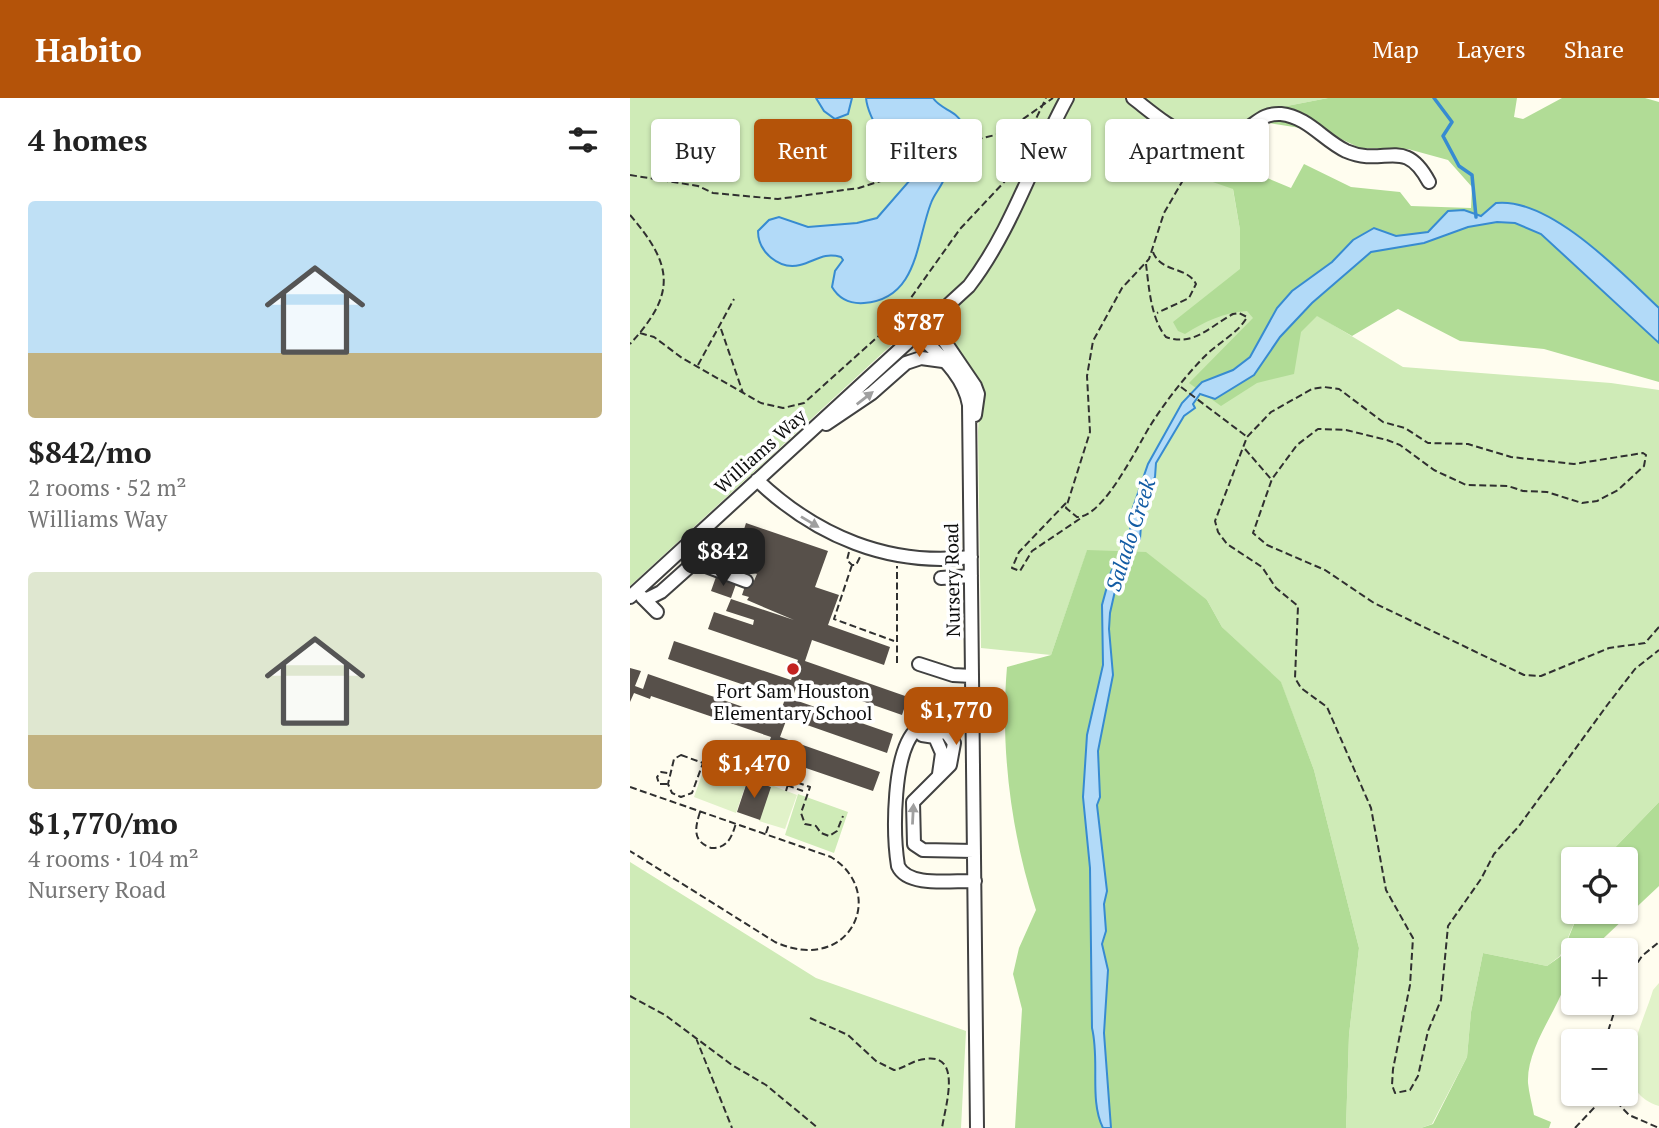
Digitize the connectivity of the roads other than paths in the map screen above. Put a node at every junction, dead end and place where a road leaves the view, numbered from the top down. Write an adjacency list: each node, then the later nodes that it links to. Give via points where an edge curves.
1 (1067, 98): 4 (street, via 993,251)
2 (1133, 98): 3 (street, via 1190,138 1219,139 1246,130 1266,115 1284,114 1347,151 1414,159)
3 (1429, 182)
4 (947, 308): 5 (street); 7 (street, via 944,344 978,394)
5 (918, 334): 6 (street, Nursery Road); 8 (street, Williams Way)
6 (944, 361): 7 (street, Nursery Road, via 964,386); 8 (street, one-way to 6, via 855,407 906,363 920,358)
7 (971, 428): 11 (street, Nursery Road)
8 (807, 434): 9 (street, Williams Way)
9 (757, 480): 10 (street, Williams Way); 11 (street, one-way to 11, via 805,520 845,541 901,556)
10 (689, 542): 12 (street); 16 (street, Williams Way)
11 (971, 557): 13 (street, Nursery Road)
12 (698, 559): 15 (street, via 713,570); 16 (street, via 661,592)
13 (971, 576): 14 (street); 19 (street, Nursery Road)
14 (941, 579)
15 (746, 581)
16 (637, 596): 17 (street)
17 (657, 612)
18 (919, 664): 19 (street)
19 (972, 676): 20 (street, Nursery Road)
20 (974, 851): 21 (street, Nursery Road); 21 (street, one-way to 21, via 923,850 914,844 911,807 939,774 942,753 934,737 924,734 909,761 897,817 897,860 903,874 913,879)
21 (975, 881): 22 (street, Nursery Road)
22 (977, 1128)

